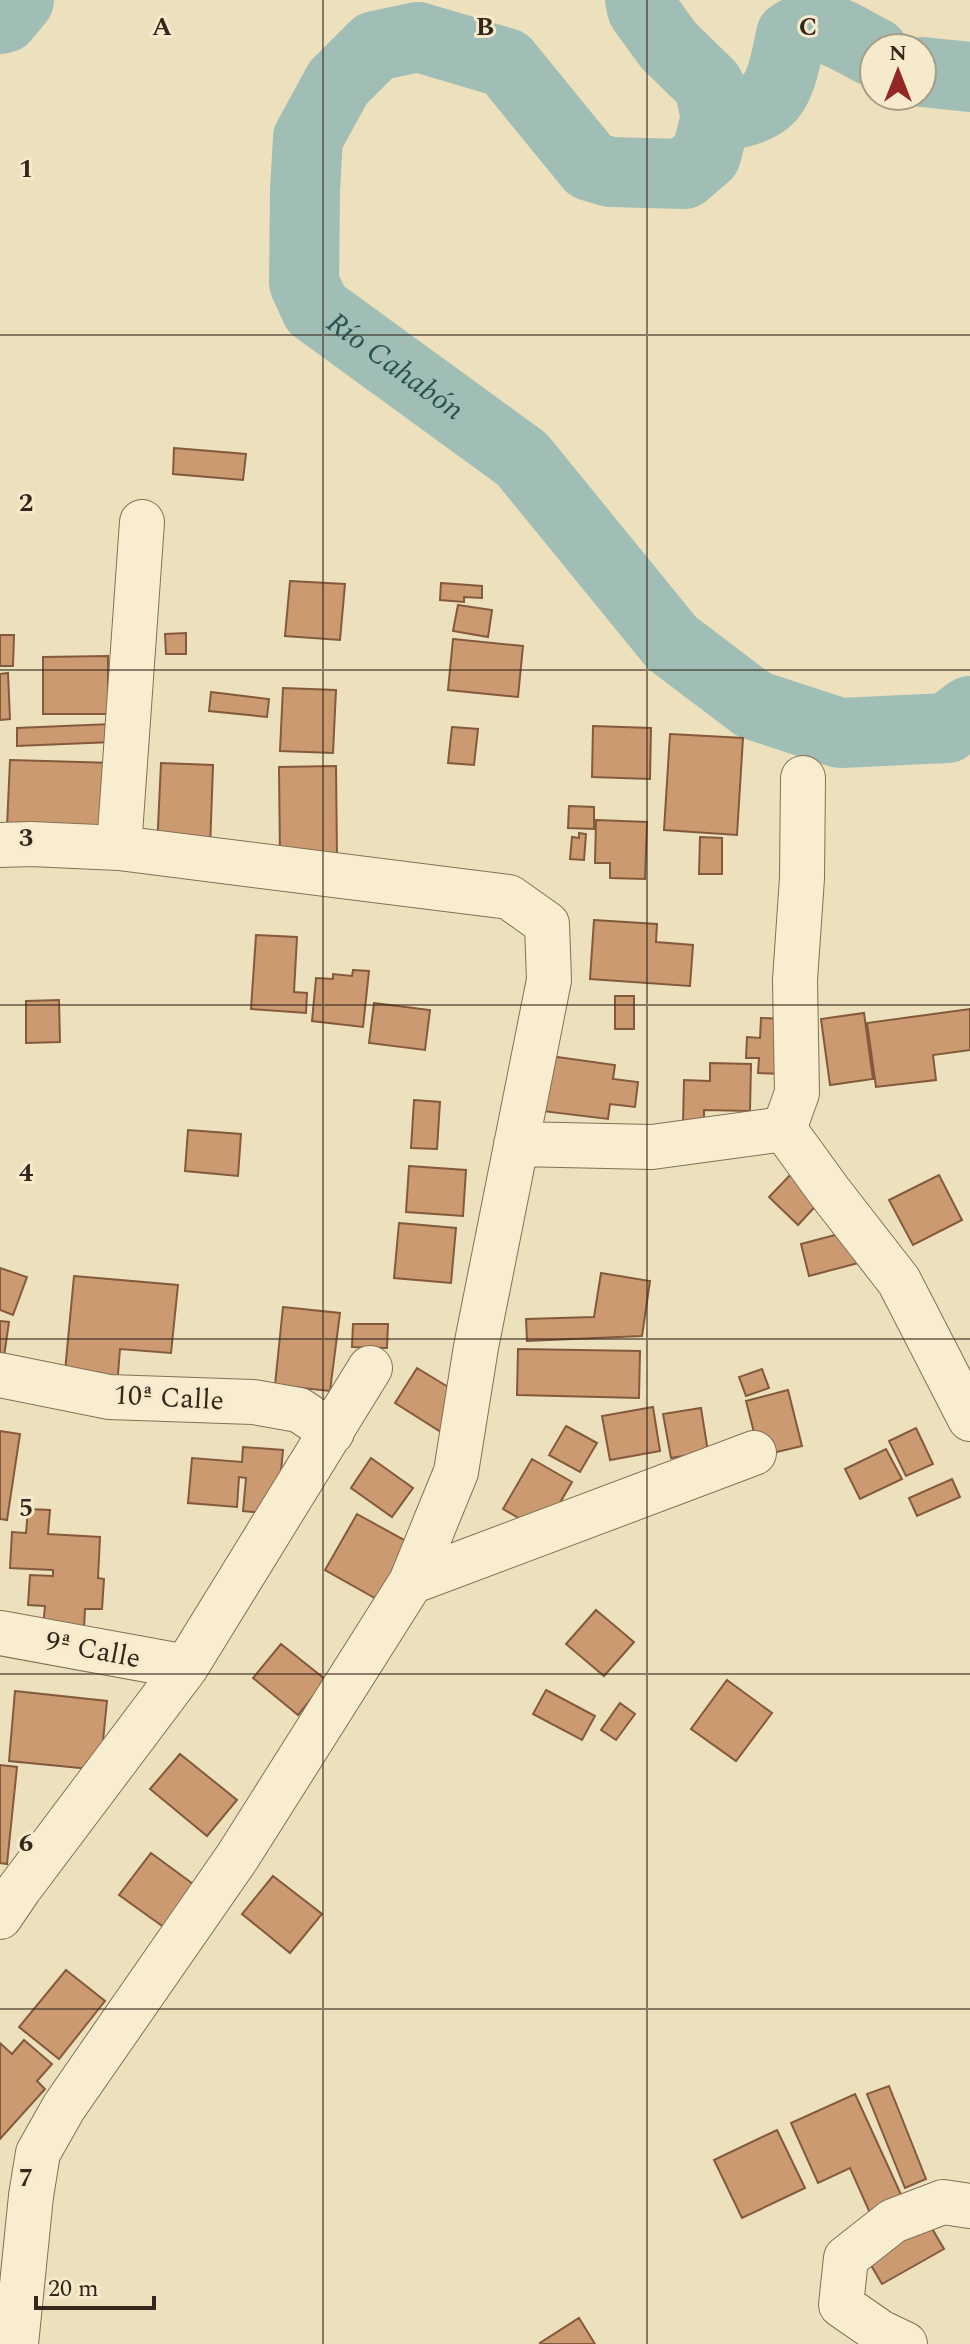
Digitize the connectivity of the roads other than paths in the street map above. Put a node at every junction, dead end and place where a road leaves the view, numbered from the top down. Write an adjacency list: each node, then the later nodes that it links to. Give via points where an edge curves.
1 (142, 522): 4 (street)
2 (803, 778): 5 (street, via 795,980 797,1093)
3 (0, 845): 4 (street)
4 (119, 848): 6 (street, via 509,897 547,924 549,980)
5 (784, 1129): 6 (street, via 652,1147); 9 (street, via 899,1281)
6 (516, 1144): 12 (street, via 456,1472)
7 (370, 1368): 10 (street)
8 (0, 1375): 10 (street, 10ª Calle, via 109,1397 253,1402 299,1410)
9 (970, 1419)
10 (332, 1432): 14 (street)
11 (754, 1453): 12 (street)
12 (411, 1582): 17 (street, via 238,1856 64,2107 38,2153)
13 (0, 1633): 14 (street, 9ª Calle)
14 (186, 1667): 15 (street)
15 (6, 1898)
16 (970, 2206): 18 (street, via 943,2202 893,2221 846,2258 841,2305)
17 (16, 2344)
18 (905, 2344)

